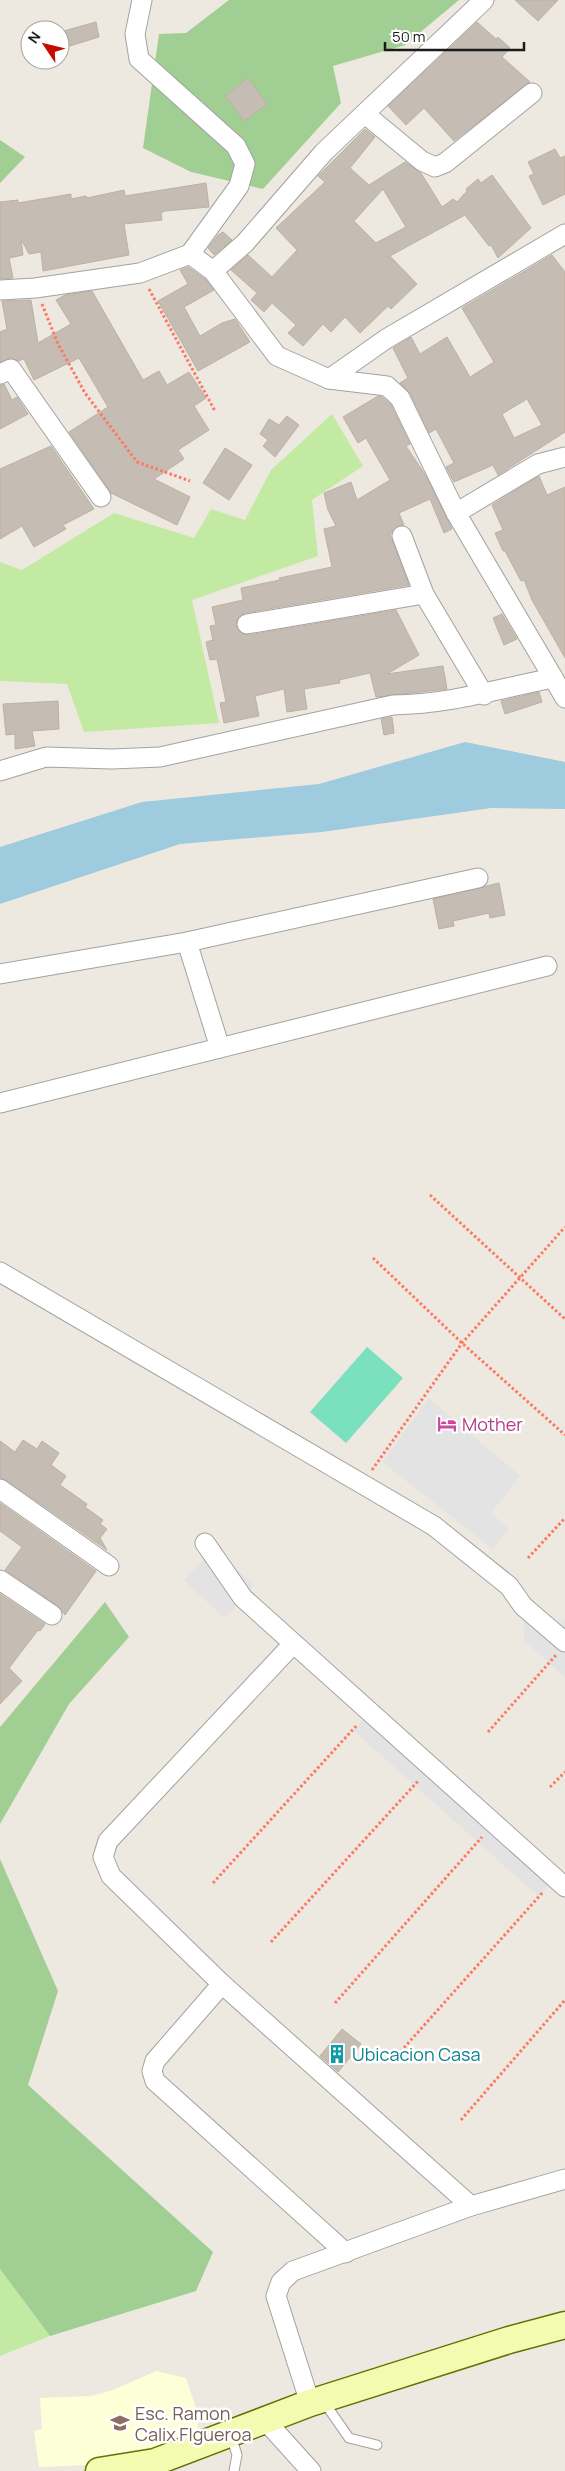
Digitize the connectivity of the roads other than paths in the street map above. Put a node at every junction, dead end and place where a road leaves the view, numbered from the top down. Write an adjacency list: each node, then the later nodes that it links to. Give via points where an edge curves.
1 (142, 0): 6 (street, via 135,34 139,59 236,146 245,164 239,186)
2 (484, 0): 4 (street)
3 (532, 93): 4 (street, via 445,164 435,167 422,161)
4 (365, 114): 7 (street, via 324,152 245,243)
5 (565, 234): 10 (street, via 386,339)
6 (190, 254): 7 (street); 8 (street, via 140,273)
7 (213, 271): 10 (street, via 277,356)
8 (0, 290)
9 (0, 374): 12 (street, via 11,369)
10 (329, 379): 13 (street, via 387,386 400,398)
11 (565, 457): 13 (street, via 538,464)
12 (101, 497)
13 (456, 513): 17 (street)
14 (402, 536): 15 (street)
15 (424, 594): 16 (street); 18 (street)
16 (247, 624)
17 (553, 678): 18 (street, via 509,686); 19 (street)
18 (484, 695): 20 (street, via 429,704 393,705 160,757 46,757)
19 (565, 698)
20 (0, 771)
21 (478, 878): 22 (street)
22 (187, 942): 24 (street); 25 (street)
23 (547, 966): 25 (street)
24 (0, 974)
25 (220, 1048): 26 (street)
26 (0, 1103)
27 (0, 1272): 34 (street, via 434,1526 509,1586 523,1606)
28 (0, 1489): 30 (street)
29 (205, 1542): 33 (street, via 243,1598)
30 (109, 1566)
31 (0, 1580): 32 (street)
32 (52, 1616)
33 (293, 1644): 35 (street); 36 (street, via 108,1841 103,1857 111,1876)
34 (562, 1646)
35 (560, 1883)
36 (222, 1984): 38 (street); 39 (street, via 155,2061 152,2071 155,2081)
37 (565, 2179): 38 (street)
38 (471, 2206): 39 (street)
39 (346, 2253): 41 (street, via 293,2271 281,2282 276,2296)
40 (565, 2325): 41 (main road)
41 (316, 2401): 42 (main road); 44 (lane, via 349,2438)
42 (264, 2419): 43 (main road); 47 (street)
43 (230, 2434): 45 (main road, via 156,2462); 46 (lane, via 237,2455)
44 (377, 2445)
45 (99, 2471)
46 (234, 2471)
47 (311, 2471)

